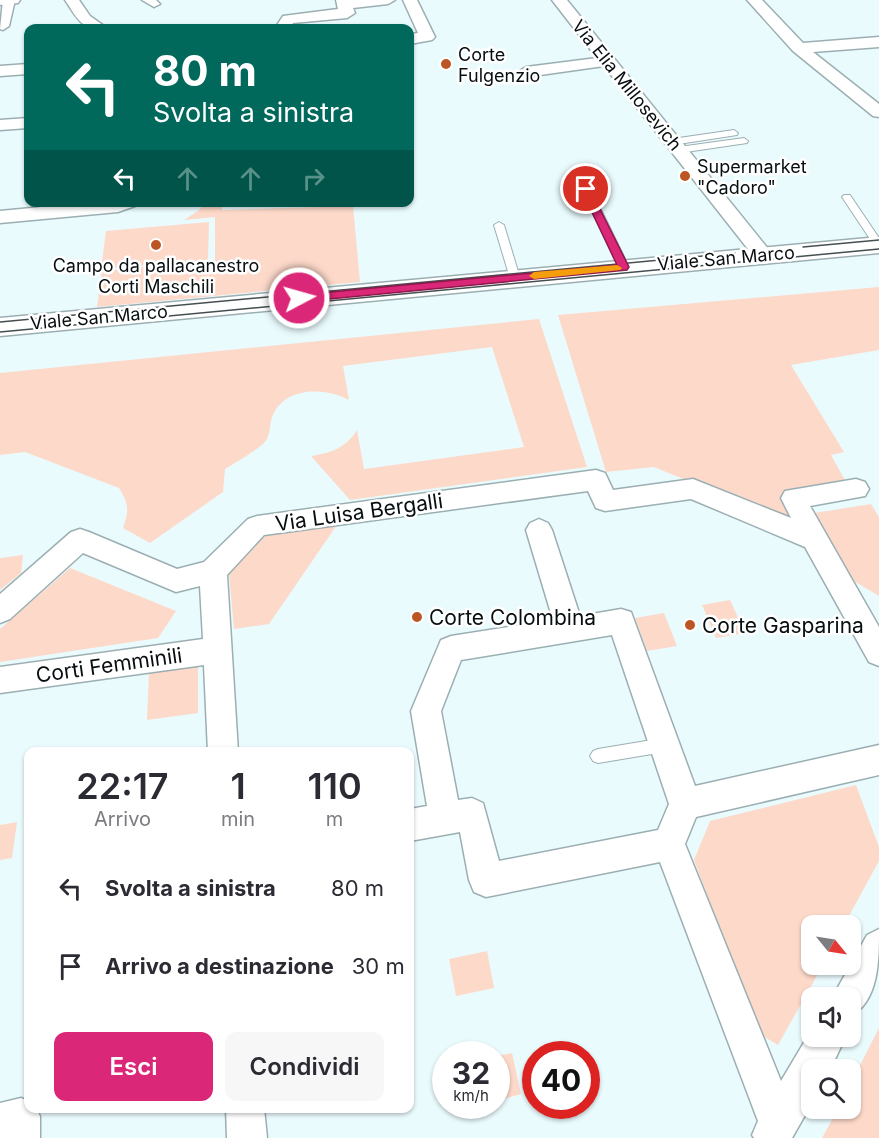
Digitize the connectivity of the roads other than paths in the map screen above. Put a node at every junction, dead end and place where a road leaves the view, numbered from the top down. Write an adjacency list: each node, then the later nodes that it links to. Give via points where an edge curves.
1 (11, 0): 6 (street); 11 (street)
2 (72, 0): 9 (street)
3 (388, 0): 8 (street)
4 (560, 0): 15 (street, Via Elia Millosevich)
5 (754, 0): 14 (street)
6 (0, 1)
7 (411, 2): 12 (street, via 427,37)
8 (345, 6): 10 (street, via 288,19)
9 (84, 24)
10 (285, 24)
11 (3, 26)
12 (414, 39)
13 (879, 42): 14 (street)
14 (799, 48): 19 (street)
15 (608, 62): 18 (street); 24 (street, Via Elia Millosevich)
16 (24, 69): 17 (street)
17 (0, 71)
18 (526, 72)
19 (879, 112)
20 (24, 124): 21 (street)
21 (0, 125)
22 (734, 132): 24 (lane)
23 (744, 141): 24 (lane)
24 (676, 146): 32 (street, Via Elia Millosevich)
25 (586, 189): 33 (lane)
26 (847, 197): 31 (lane)
27 (74, 207): 28 (street)
28 (30, 208): 29 (street)
29 (0, 217)
30 (499, 225): 34 (lane)
31 (879, 245): 32 (street, Viale San Marco)
32 (762, 254): 33 (street, Viale San Marco)
33 (624, 267): 34 (street, Viale San Marco)
34 (515, 278): 35 (street, Viale San Marco)
35 (0, 327)
36 (856, 489): 38 (street, via 794,498)
37 (539, 530): 41 (street)
38 (814, 539): 39 (street, Via Luisa Bergalli, via 693,489 605,501 596,480 257,526); 42 (street)
39 (213, 571): 40 (street, via 176,581 80,540); 43 (street)
40 (0, 611)
41 (570, 630): 45 (street, via 621,621); 50 (street, via 451,650 426,711)
42 (876, 642)
43 (217, 650): 44 (street, Corti Femminili); 46 (street)
44 (0, 680)
45 (664, 746): 47 (lane); 49 (street)
46 (223, 747)
47 (598, 756)
48 (879, 760): 49 (street)
49 (685, 804): 52 (street)
50 (458, 817): 51 (street); 52 (street, via 486,880)
51 (414, 824)
52 (669, 844): 58 (street)
53 (879, 946): 54 (street)
54 (856, 987)
55 (822, 1047): 58 (street)
56 (245, 1113): 60 (street)
57 (0, 1122): 59 (street, via 21,1117)
58 (774, 1131)
59 (20, 1138)
60 (247, 1138)

